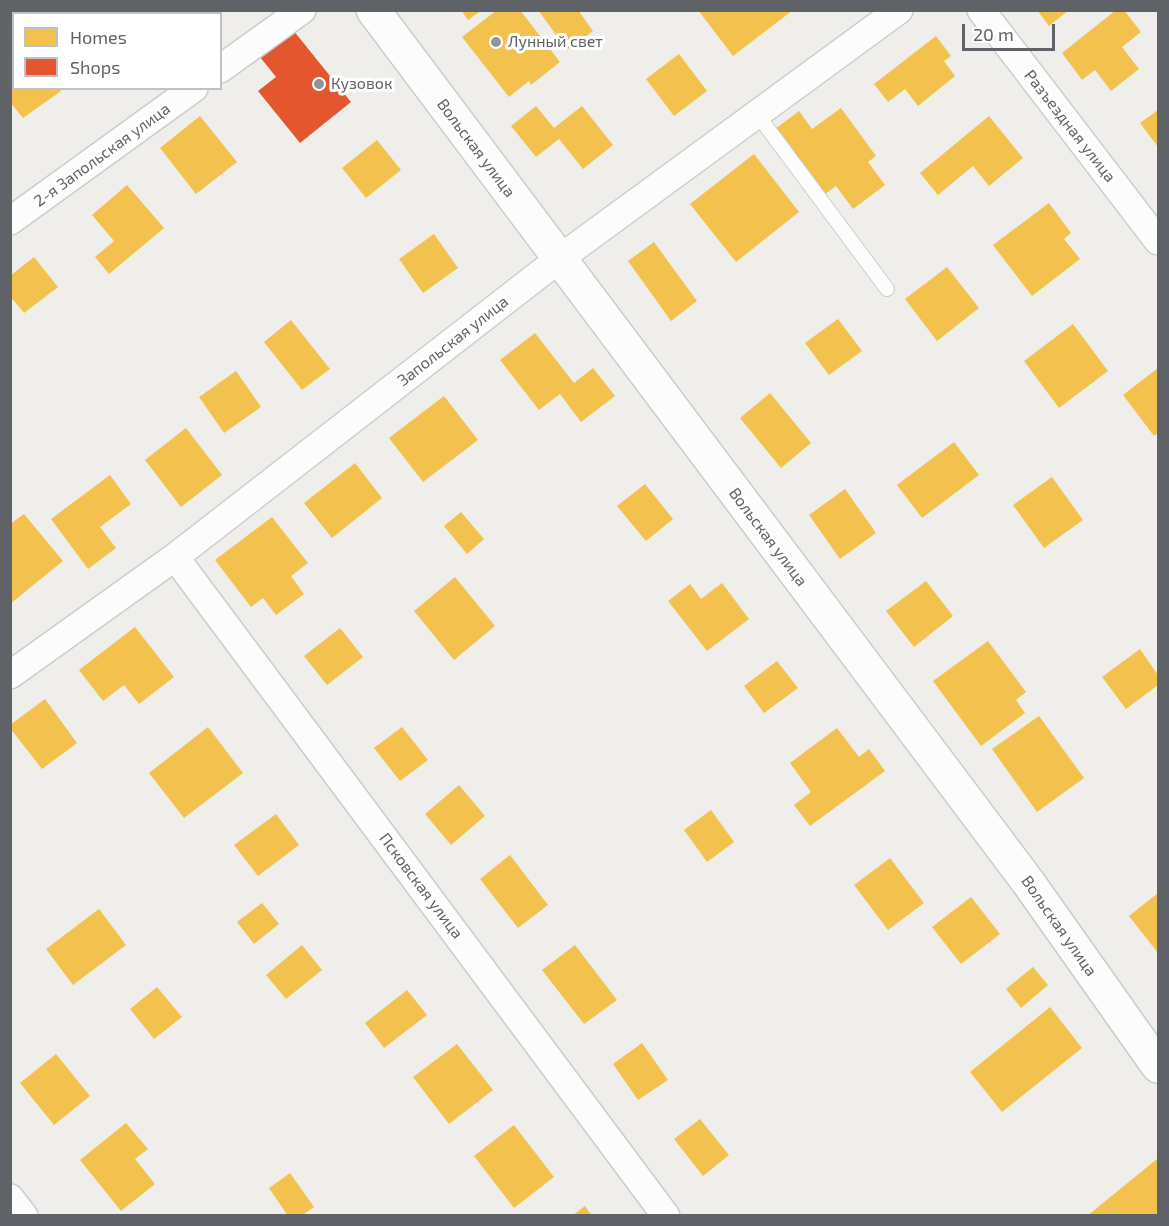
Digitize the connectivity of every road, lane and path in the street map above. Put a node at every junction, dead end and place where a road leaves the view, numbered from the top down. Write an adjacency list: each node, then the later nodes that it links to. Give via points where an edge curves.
1 (302, 10): 5 (street)
2 (373, 10): 10 (street, Вольская улица)
3 (899, 10): 7 (street, Запольская улица)
4 (981, 10): 9 (street, Разъездная улица)
5 (222, 68)
6 (191, 90): 8 (street, 2-я Запольская улица)
7 (757, 114): 10 (street, Запольская улица); 11 (lane)
8 (10, 220)
9 (1158, 241)
10 (559, 259): 12 (street, Запольская улица); 14 (street, Вольская улица, via 1028,882)
11 (887, 289)
12 (175, 557): 13 (street, Запольская улица); 17 (street, Псковская улица)
13 (10, 675)
14 (1158, 1066)
15 (10, 1198): 16 (street)
16 (24, 1215)
17 (666, 1215)

